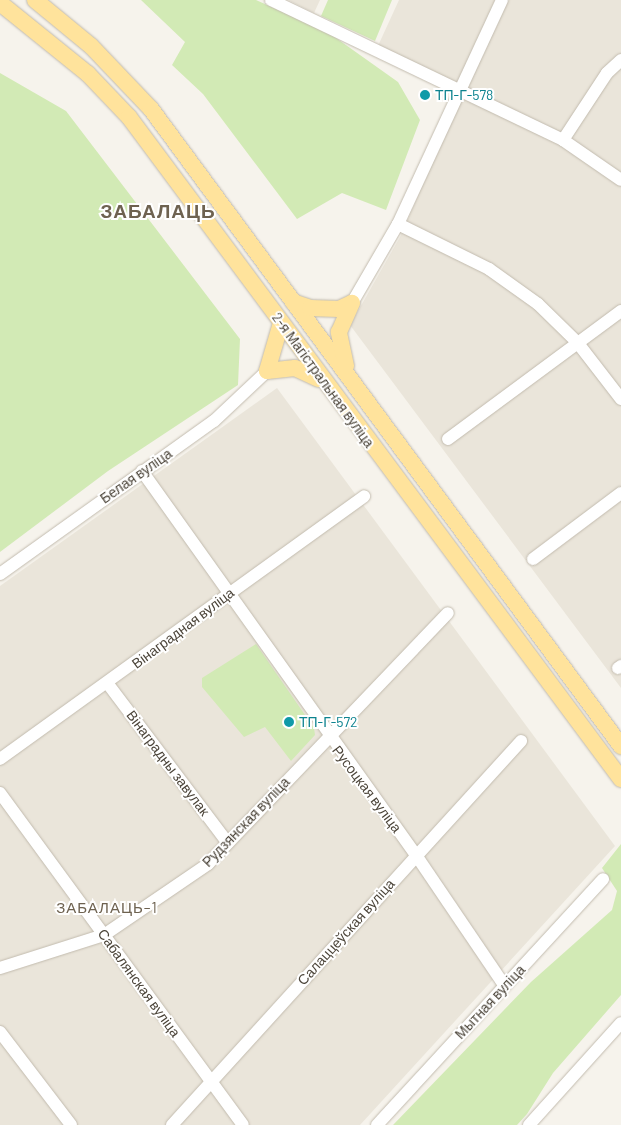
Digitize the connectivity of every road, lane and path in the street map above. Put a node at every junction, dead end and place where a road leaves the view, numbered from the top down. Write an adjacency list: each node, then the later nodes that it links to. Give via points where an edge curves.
1 (35, 0): 10 (main road, 2-я Магістральная вуліца, via 91,46 151,109)
2 (271, 0): 6 (street)
3 (502, 0): 6 (street)
4 (0, 3): 13 (main road, 2-я Магістральная вуліца, via 88,74 128,117)
5 (621, 60): 7 (street, via 607,73)
6 (458, 90): 7 (street); 9 (street)
7 (563, 140): 8 (street)
8 (621, 180)
9 (398, 224): 11 (street); 14 (street, via 489,270 538,304)
10 (293, 302): 11 (main road, via 310,308 339,309); 16 (main road, 2-я Магістральная вуліца)
11 (352, 303): 16 (main road, via 339,332)
12 (621, 311): 14 (street)
13 (281, 324): 15 (main road); 17 (main road, 2-я Магістральная вуліца)
14 (577, 342): 18 (street); 19 (street)
15 (267, 371): 17 (main road, via 295,368); 20 (street, Белая вуліца, via 214,421)
16 (350, 379): 30 (main road, 2-я Магістральная вуліца)
17 (323, 380): 32 (main road, 2-я Магістральная вуліца)
18 (621, 399)
19 (448, 439)
20 (142, 470): 24 (street, Белая вуліца); 25 (street, Русоцкая вуліца)
21 (621, 493): 23 (street)
22 (364, 496): 25 (street, Вінаградная вуліца)
23 (533, 558)
24 (0, 574)
25 (228, 595): 27 (street, Вінаградная вуліца); 28 (street, Русоцкая вуліца)
26 (448, 613): 28 (street, Рудзянская вуліца)
27 (108, 684): 31 (street, Вінаградная вуліца); 34 (street, Вінаградны завулак)
28 (329, 736): 34 (street, Рудзянская вуліца); 35 (street, Русоцкая вуліца)
29 (521, 741): 35 (street, Салаццеўская вуліца)
30 (621, 746)
31 (0, 759)
32 (621, 779)
33 (0, 792): 37 (street, Сабалянская вуліца)
34 (228, 843): 37 (street, Рудзянская вуліца, via 208,864)
35 (416, 855): 39 (street, Русоцкая вуліца); 42 (street, Салаццеўская вуліца)
36 (603, 879): 39 (street, Мытная вуліца)
37 (104, 935): 38 (street, Рудзянская вуліца); 42 (street, Сабалянская вуліца)
38 (0, 968)
39 (504, 986): 46 (street, Мытная вуліца)
40 (621, 1023): 47 (street)
41 (0, 1032): 43 (street)
42 (211, 1081): 44 (street, Салаццеўская вуліца); 45 (street, Сабалянская вуліца)
43 (71, 1125)
44 (172, 1125)
45 (243, 1125)
46 (377, 1125)
47 (529, 1125)

